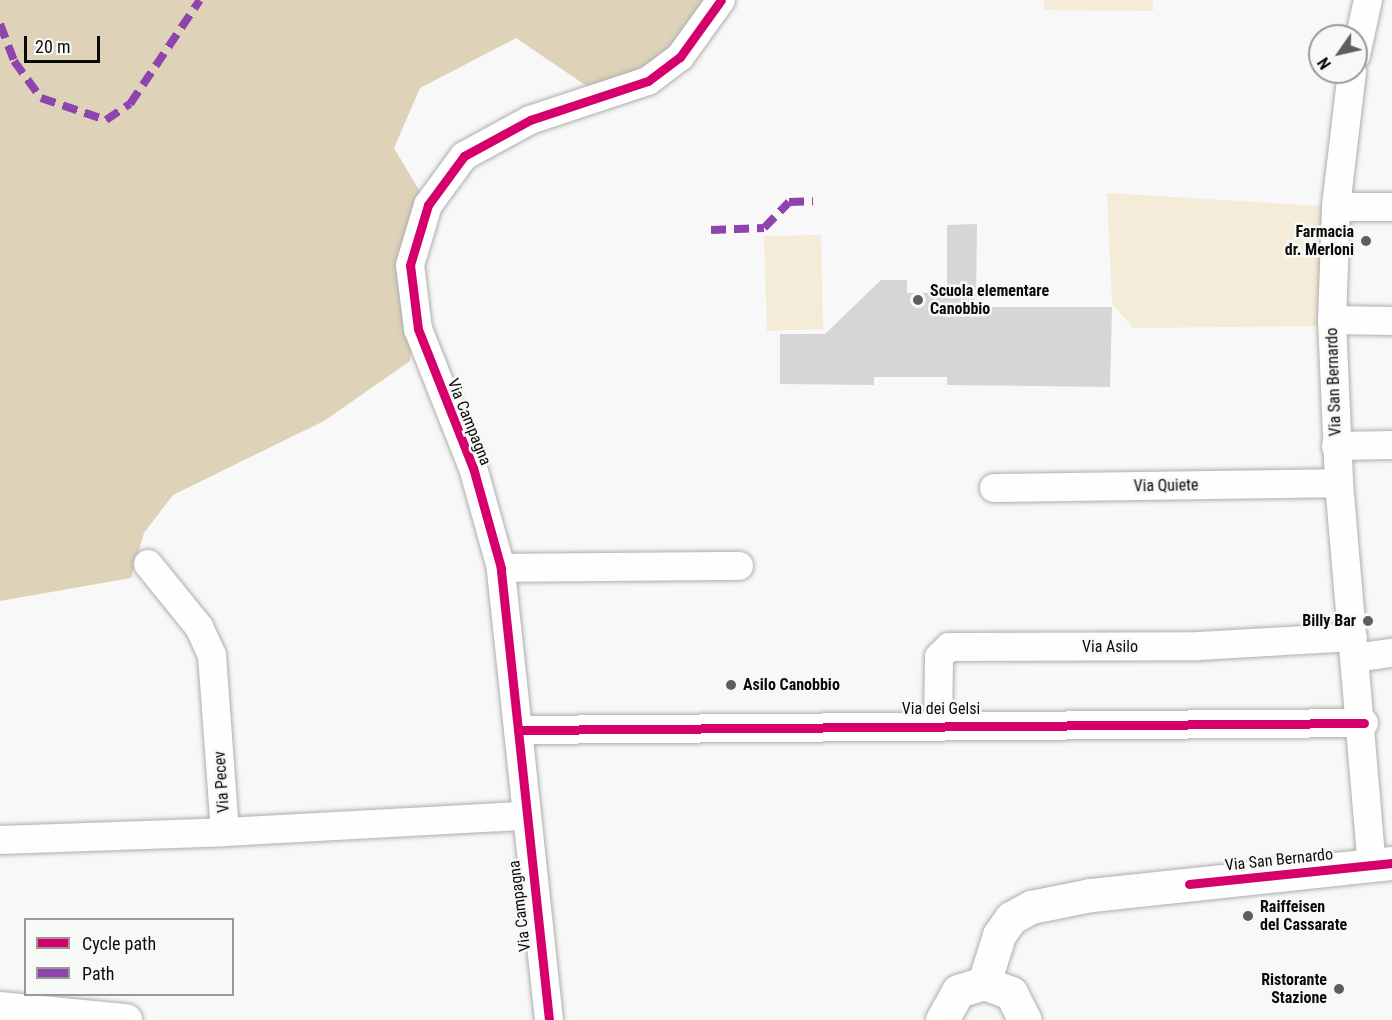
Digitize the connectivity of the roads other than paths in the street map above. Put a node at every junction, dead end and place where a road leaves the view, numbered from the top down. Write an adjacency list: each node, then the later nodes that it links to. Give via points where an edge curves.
1 (721, 0): 15 (street, Via Campagna, via 696,39 666,69 624,92 530,120 464,156 428,205 410,266 418,329 473,468)
2 (1368, 0): 3 (street)
3 (1363, 24)
4 (1350, 84): 5 (street, Via San Bernardo)
5 (1335, 207): 6 (street); 7 (street, Via San Bernardo)
6 (1392, 207)
7 (1332, 320): 8 (street); 10 (street, Via San Bernardo)
8 (1392, 321)
9 (1392, 445): 10 (street)
10 (1336, 446): 11 (street, Via San Bernardo)
11 (1339, 483): 12 (street, Via Quiete); 16 (street, Via San Bernardo)
12 (994, 489)
13 (148, 564): 22 (street, Via Pecev, via 199,627 212,655)
14 (739, 566): 15 (street)
15 (501, 568): 20 (street, Via Campagna)
16 (1354, 647): 17 (street, Via Asilo); 18 (street, Via San Bernardo); 19 (street, Via Asilo, via 949,647 939,657)
17 (1392, 653)
18 (1364, 723): 19 (street, Via dei Gelsi); 24 (street, Via San Bernardo)
19 (938, 724): 20 (street, Via dei Gelsi)
20 (518, 730): 21 (street, Via Campagna)
21 (525, 816): 22 (street); 28 (street, Via Campagna)
22 (225, 832): 23 (street, Via Pecev)
23 (0, 840)
24 (1382, 864): 25 (main road, Via San Bernardo, via 1091,895 1031,907 1011,918 999,935)
25 (984, 983): 29 (main road, via 958,991); 30 (main road, via 1011,993)
26 (0, 1008): 27 (main road)
27 (124, 1020)
28 (549, 1020)
29 (942, 1020)
30 (1025, 1020)

